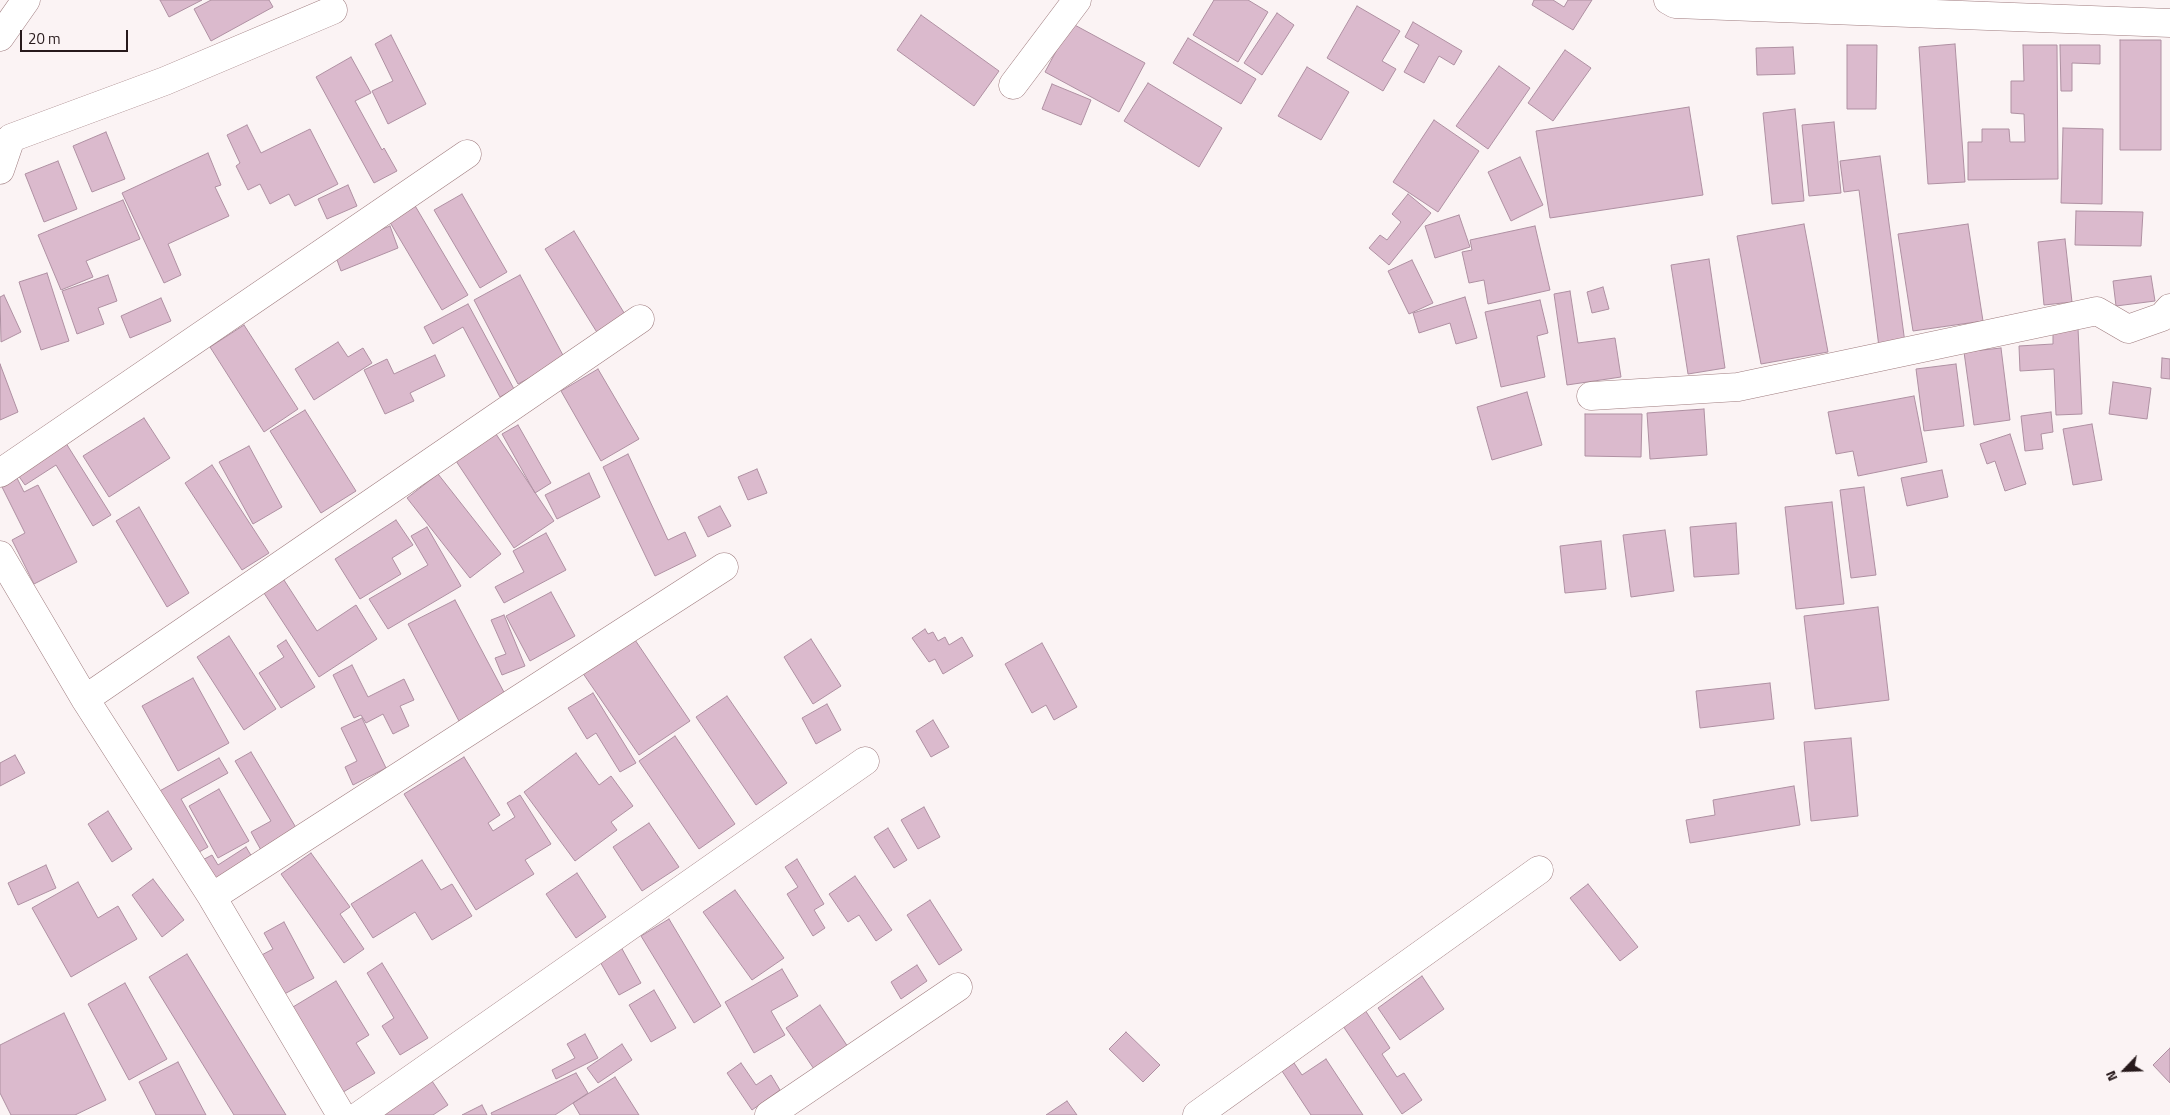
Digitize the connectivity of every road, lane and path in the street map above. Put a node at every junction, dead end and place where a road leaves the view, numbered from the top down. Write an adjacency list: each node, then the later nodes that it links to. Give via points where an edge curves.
1 (26, 0): 6 (main road)
2 (1077, 0): 7 (main road)
3 (1668, 0): 5 (main road, via 1675,4)
4 (332, 10): 9 (main road, via 165,81 11,138)
5 (2170, 23)
6 (0, 37)
7 (1013, 84)
8 (467, 154): 13 (main road)
9 (0, 170)
10 (2170, 308): 12 (main road, via 2162,317 2128,329 2097,311 1738,387)
11 (640, 319): 16 (main road)
12 (1591, 396)
13 (0, 473)
14 (0, 555): 16 (main road)
15 (724, 567): 19 (main road)
16 (86, 699): 19 (main road)
17 (865, 761): 22 (main road)
18 (1539, 870): 24 (main road)
19 (212, 896): 21 (main road)
20 (958, 987): 23 (main road)
21 (341, 1115)
22 (360, 1115)
23 (769, 1115)
24 (1197, 1115)

